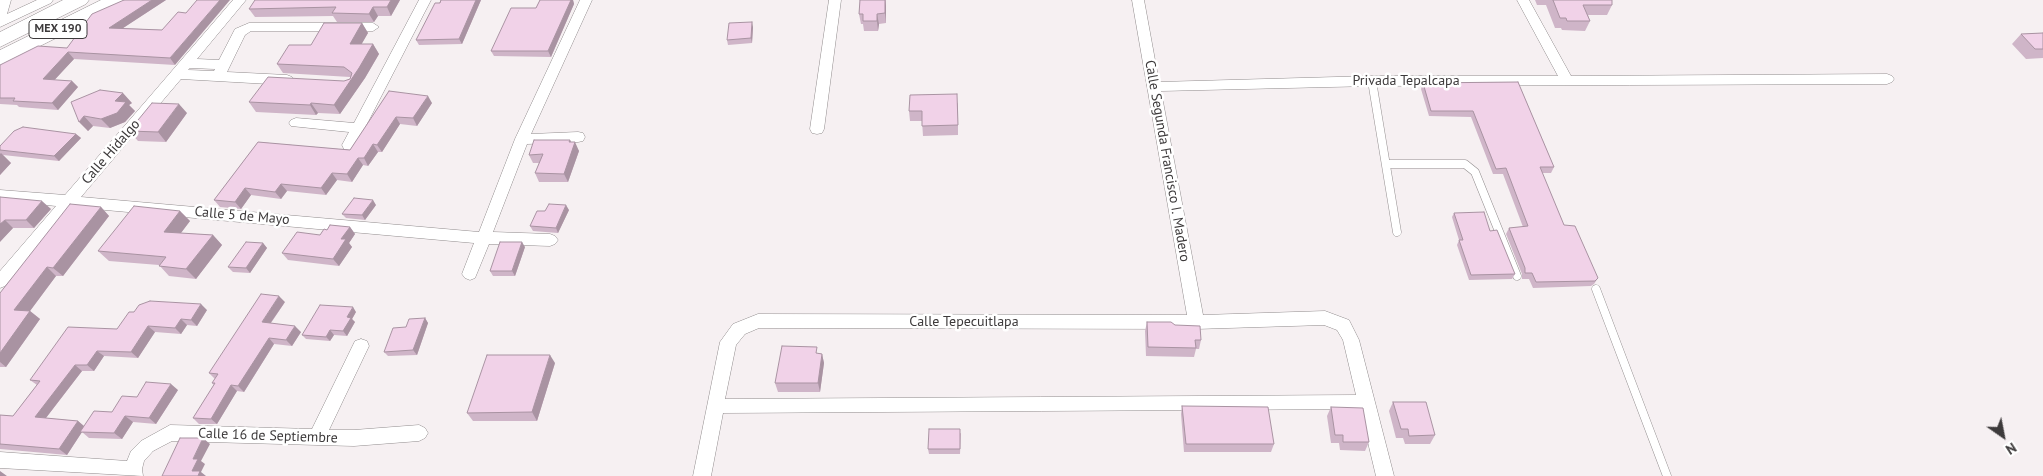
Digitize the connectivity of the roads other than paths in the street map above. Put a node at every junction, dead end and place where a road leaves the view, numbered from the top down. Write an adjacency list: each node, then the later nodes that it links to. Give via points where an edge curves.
1 (5, 0): 11 (street)
2 (47, 0): 12 (street)
3 (79, 0): 14 (main road, MEX 190)
4 (117, 0): 15 (main road, MEX 190)
5 (240, 0): 16 (street, Calle Hidalgo)
6 (425, 0): 25 (street)
7 (586, 0): 28 (street)
8 (836, 0): 26 (street)
9 (1138, 0): 23 (street, Calle Segunda Francisco I. Madero)
10 (1523, 0): 20 (street)
11 (0, 18)
12 (0, 23)
13 (373, 27): 17 (street, via 249,27 240,32)
14 (0, 40)
15 (0, 59)
16 (188, 63): 17 (street); 18 (street, Calle Hidalgo)
17 (221, 70): 18 (street); 21 (street)
18 (178, 74): 32 (street, Calle Hidalgo)
19 (1887, 79): 20 (street, Privada Tepalcapa)
20 (1566, 80): 22 (street, Privada Tepalcapa)
21 (303, 81)
22 (1372, 81): 23 (street, Privada Tepalcapa); 30 (lane)
23 (1154, 87): 40 (street, Calle Segunda Francisco I. Madero)
24 (296, 123): 25 (street)
25 (359, 128): 29 (street)
26 (817, 128)
27 (578, 137): 28 (street)
28 (522, 139): 34 (street)
29 (349, 146)
30 (1386, 164): 33 (lane); 37 (lane, via 1465,164 1474,172)
31 (0, 195): 32 (street, Calle 5 de Mayo)
32 (69, 200): 34 (street, Calle 5 de Mayo); 38 (street, Calle Hidalgo)
33 (1397, 232)
34 (484, 238): 35 (street, Calle 5 de Mayo); 36 (street)
35 (550, 240)
36 (470, 274)
37 (1517, 276)
38 (0, 282)
39 (1596, 289): 50 (lane)
40 (1196, 322): 42 (street, Calle Tepecuitlapa, via 1325,318 1343,325 1351,340); 43 (street, Calle Tepecuitlapa, via 758,321 739,329 728,342)
41 (361, 346): 45 (street)
42 (1367, 402): 43 (street); 49 (street)
43 (716, 406): 48 (street, Calle Tepecuitlapa)
44 (419, 433): 45 (street, Calle 16 de Septiembre)
45 (316, 438): 47 (street, Calle 16 de Septiembre, via 170,434 148,446 137,457)
46 (0, 460): 47 (street, Calle 16 de Septiembre)
47 (134, 472)
48 (702, 476)
49 (1385, 476)
50 (1666, 476)

